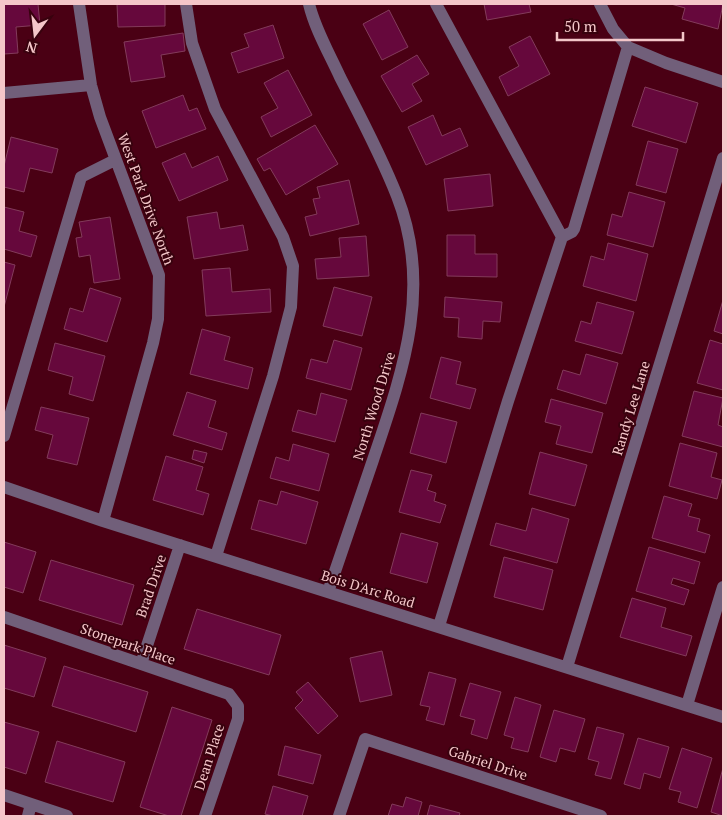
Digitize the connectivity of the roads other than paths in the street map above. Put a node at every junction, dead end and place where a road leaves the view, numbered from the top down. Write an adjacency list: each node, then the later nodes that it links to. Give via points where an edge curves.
1 (79, 4): 8 (street, West Park Drive North)
2 (186, 4): 17 (street, via 192,43 215,110 283,237 293,266 291,308 273,376)
3 (309, 4): 19 (street, North Wood Drive, via 324,43 398,198 408,232 415,280 413,319 398,386)
4 (436, 4): 12 (street)
5 (600, 4): 6 (street, via 613,29)
6 (628, 47): 7 (street); 12 (street, via 574,229)
7 (723, 82)
8 (91, 85): 9 (street); 11 (street, West Park Drive North)
9 (4, 93)
10 (723, 158): 23 (street, Randy Lee Lane)
11 (115, 160): 13 (street, via 81,177); 15 (street, West Park Drive North, via 152,254 159,296 153,343)
12 (562, 237): 21 (street)
13 (4, 436)
14 (4, 487): 15 (street, Bois D'Arc Road)
15 (103, 521): 16 (street, Bois D'Arc Road)
16 (180, 545): 17 (street, Bois D'Arc Road); 22 (street, Brad Drive)
17 (216, 556): 19 (street, Bois D'Arc Road)
18 (723, 587): 24 (street)
19 (328, 592): 21 (street, Bois D'Arc Road)
20 (4, 617): 22 (street, Stonepark Place)
21 (439, 626): 23 (street, Bois D'Arc Road)
22 (140, 664): 25 (street, Stonepark Place, via 229,694)
23 (567, 667): 24 (street, Bois D'Arc Road)
24 (687, 705): 26 (street, Bois D'Arc Road)
25 (238, 706): 30 (street, Dean Place, via 238,719)
26 (723, 717)
27 (4, 795): 28 (street)
28 (30, 810): 29 (street)
29 (67, 816)
30 (205, 816)
31 (339, 816): 32 (street, Gabriel Drive, via 365,739)
32 (601, 816)

